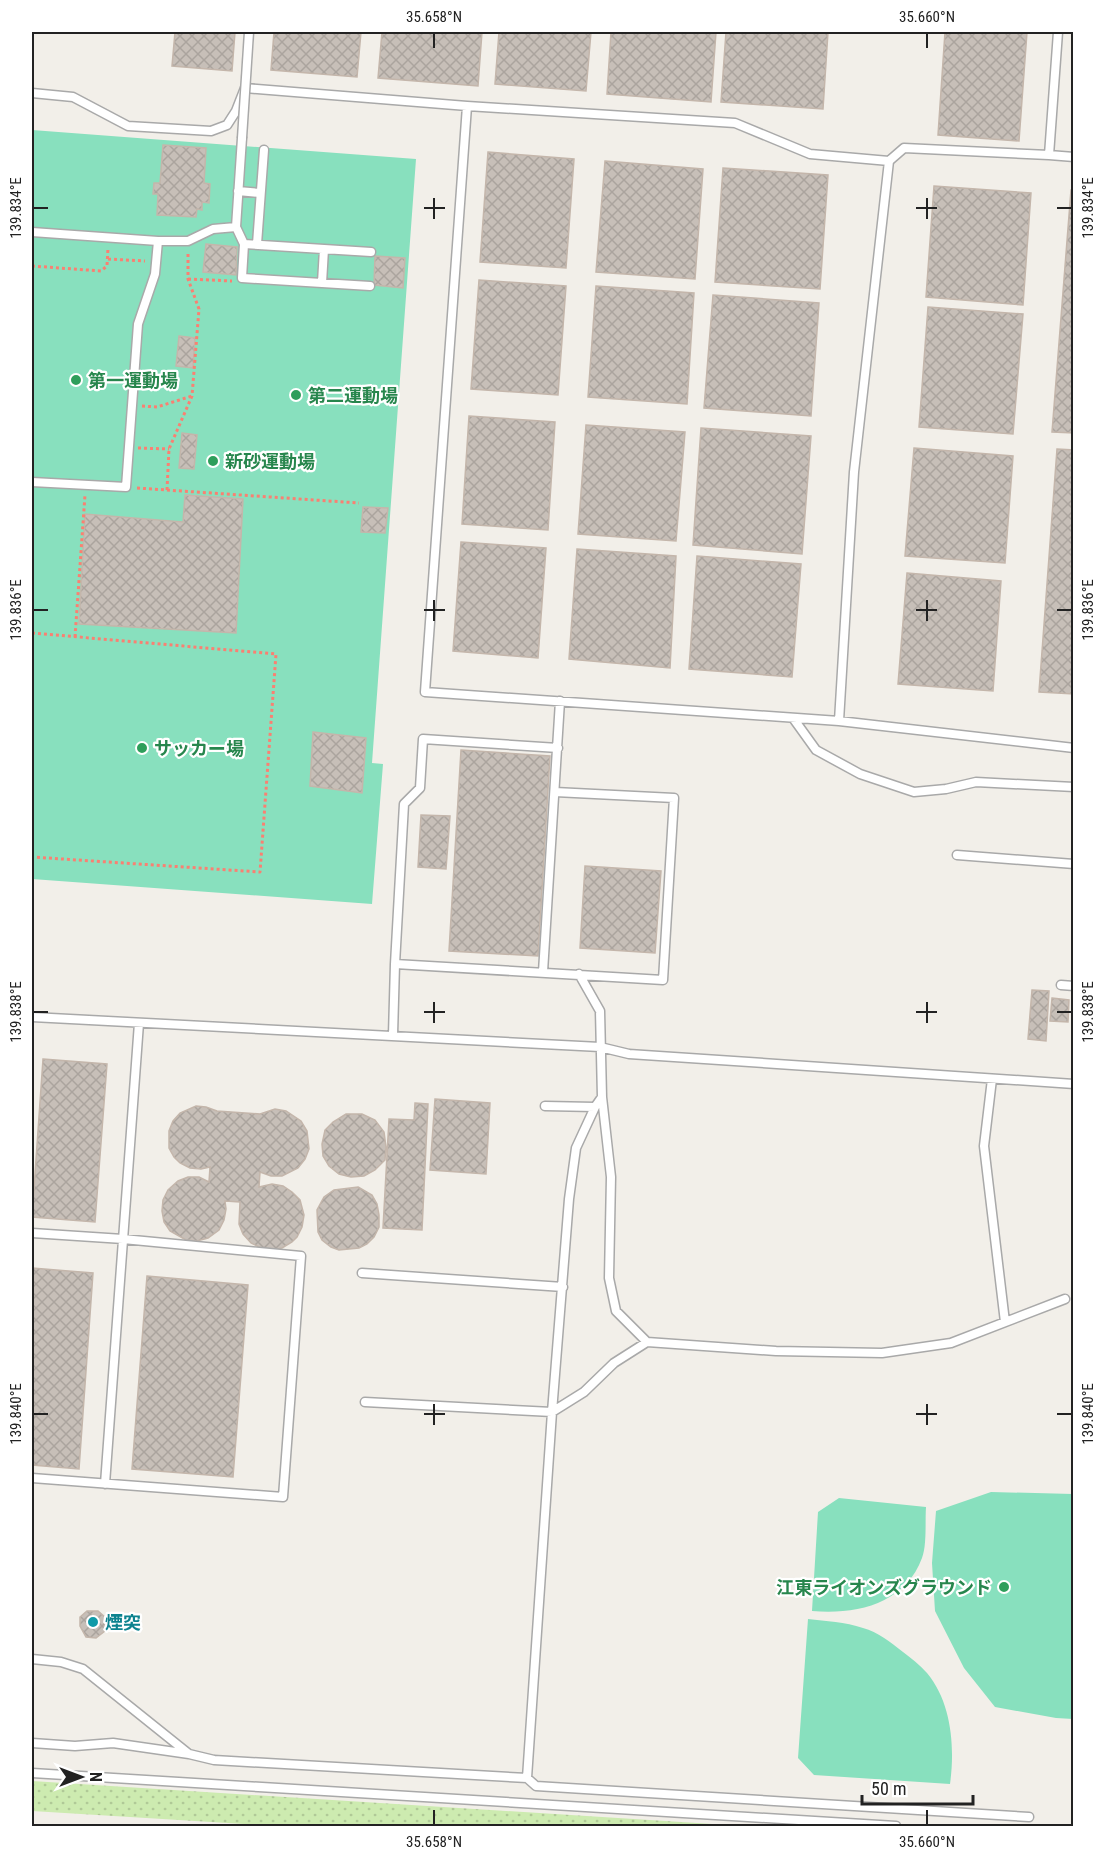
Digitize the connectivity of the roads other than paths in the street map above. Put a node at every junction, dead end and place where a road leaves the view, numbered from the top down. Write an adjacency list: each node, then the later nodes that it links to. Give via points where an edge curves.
1 (249, 32): 9 (lane, bridge)
2 (1058, 32): 6 (lane)
3 (32, 93): 4 (lane, via 73,97 128,126 211,131 227,125 245,88)
4 (468, 106): 8 (lane, via 735,123 810,154); 21 (lane, via 425,692)
5 (264, 150): 10 (lane)
6 (1049, 155): 7 (lane); 8 (lane, via 904,148)
7 (1074, 157)
8 (889, 161): 23 (lane, via 854,472)
9 (238, 191): 10 (lane); 11 (lane)
10 (260, 193): 15 (lane)
11 (236, 227): 13 (lane, via 213,229 188,242); 14 (lane)
12 (32, 232): 13 (lane)
13 (158, 241): 20 (lane, via 155,274 138,324 126,487)
14 (244, 244): 15 (lane); 18 (lane, via 242,278)
15 (257, 244): 16 (lane)
16 (324, 249): 17 (lane); 18 (lane)
17 (371, 252)
18 (322, 283): 19 (lane)
19 (370, 286)
20 (32, 482)
21 (560, 701): 22 (lane); 24 (lane)
22 (793, 718): 23 (lane); 26 (lane, via 816,750 860,774 914,792 976,782)
23 (839, 721): 25 (lane)
24 (558, 748): 27 (lane); 30 (lane, via 423,739 420,788 404,804)
25 (1074, 748)
26 (1074, 787)
27 (555, 792): 31 (lane); 32 (lane, via 674,798 663,980)
28 (957, 855): 29 (lane)
29 (1074, 864)
30 (395, 964): 31 (lane); 37 (lane)
31 (543, 972): 32 (lane)
32 (579, 975): 38 (lane, via 600,1011)
33 (1061, 985): 34 (lane)
34 (1074, 986)
35 (32, 1017): 36 (lane)
36 (139, 1023): 37 (lane); 45 (lane)
37 (393, 1035): 38 (lane)
38 (600, 1047): 39 (lane, via 628,1054); 41 (lane)
39 (992, 1079): 40 (lane); 49 (lane, via 984,1146)
40 (1074, 1084)
41 (602, 1097): 43 (lane); 50 (lane, via 611,1178 609,1278 615,1311)
42 (545, 1106): 43 (lane)
43 (595, 1107): 47 (lane, via 576,1148)
44 (32, 1233): 45 (lane)
45 (123, 1239): 54 (lane); 54 (lane, via 302,1256 283,1497)
46 (362, 1273): 47 (lane)
47 (562, 1287): 52 (lane)
48 (1065, 1299): 49 (lane)
49 (1005, 1322): 50 (lane, via 951,1343 882,1353)
50 (646, 1342): 52 (lane, via 614,1363 584,1392)
51 (365, 1402): 52 (lane)
52 (552, 1412): 59 (lane)
53 (32, 1478): 54 (lane)
54 (105, 1484)
55 (32, 1659): 57 (lane, via 83,1669)
56 (32, 1743): 57 (lane, via 113,1743)
57 (189, 1754): 59 (lane, via 214,1760)
58 (32, 1773): 61 (lane)
59 (527, 1778): 60 (lane, via 536,1786)
60 (1029, 1817)
61 (896, 1827)

